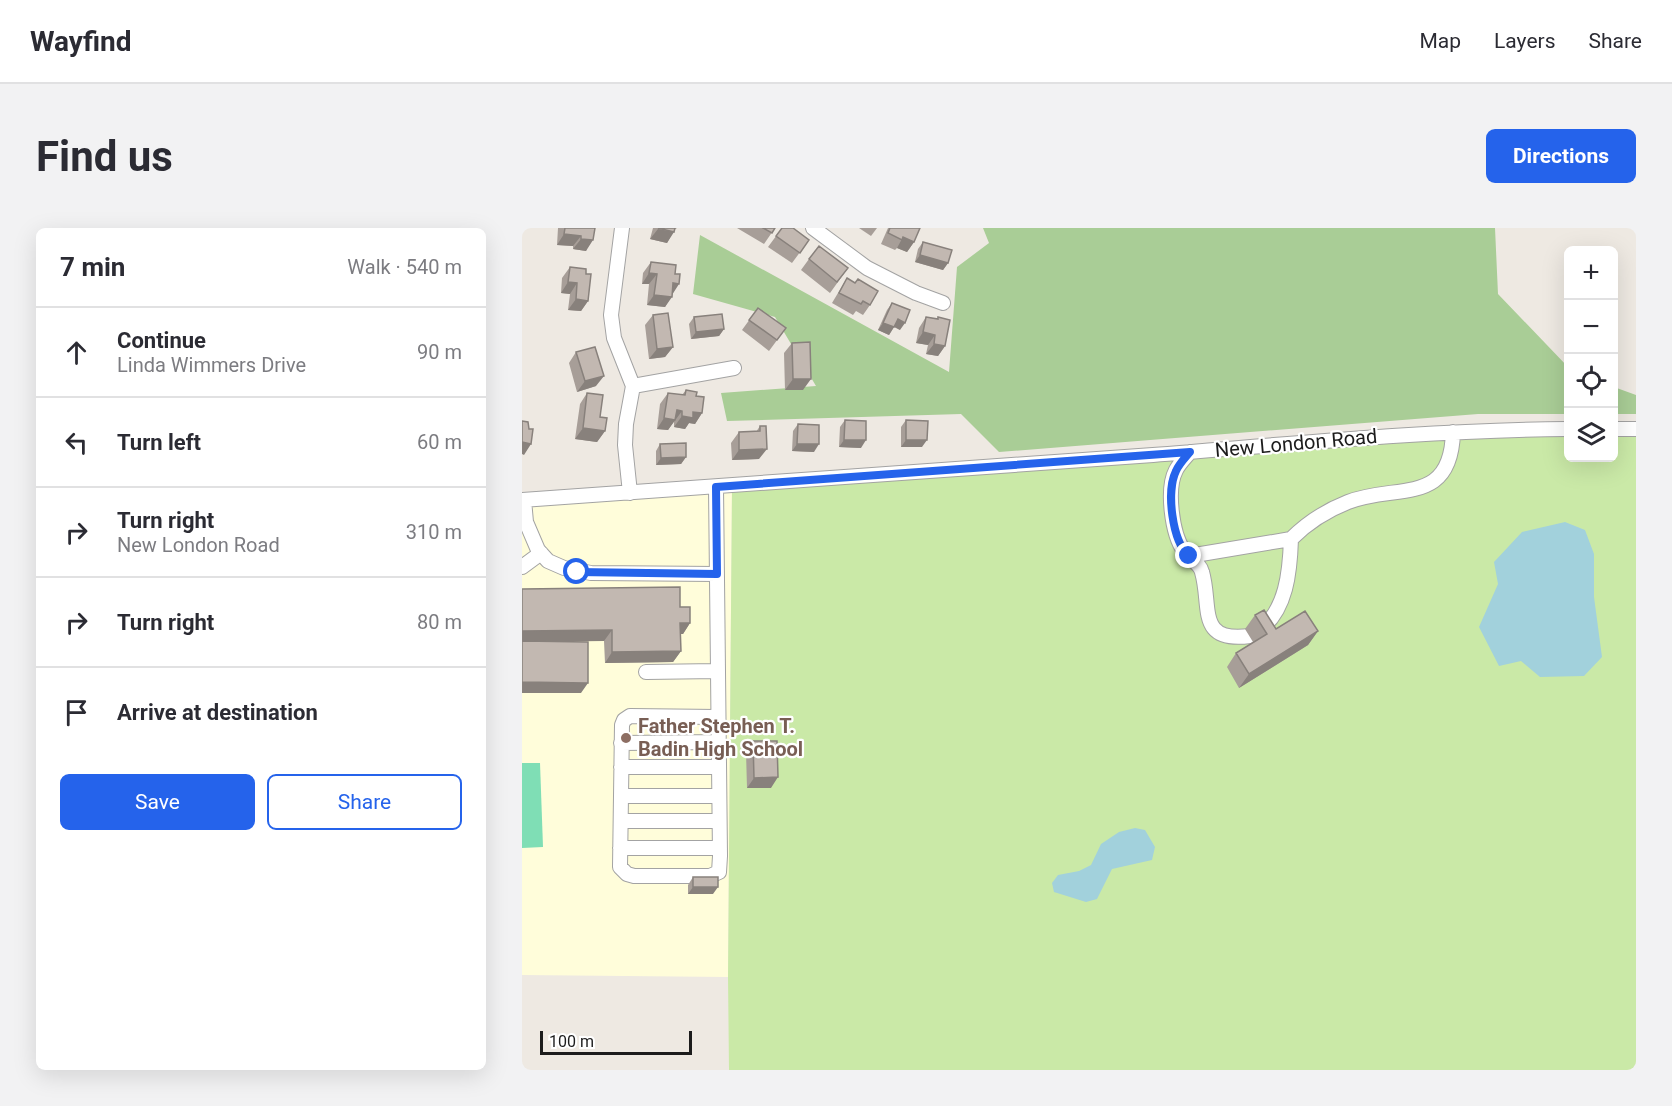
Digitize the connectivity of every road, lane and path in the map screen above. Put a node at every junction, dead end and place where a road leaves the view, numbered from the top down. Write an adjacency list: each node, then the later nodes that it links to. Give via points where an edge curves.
1 (622, 228): 5 (street, via 611,315 614,338)
2 (813, 228): 3 (street, via 867,268)
3 (943, 303)
4 (734, 368): 5 (street)
5 (633, 386): 12 (street, via 625,445)
6 (1564, 429): 9 (street, New London Road)
7 (1618, 429): 8 (street)
8 (1636, 429)
9 (1453, 432): 10 (street, New London Road); 14 (street, via 1450,454 1437,479 1425,487 1350,501 1310,521)
10 (1190, 452): 11 (street, New London Road); 16 (street, via 1176,469 1171,484 1177,537)
11 (716, 487): 12 (street, New London Road); 18 (street)
12 (630, 493): 13 (street, New London Road)
13 (523, 500): 15 (street, via 531,537)
14 (1291, 539): 16 (street); 16 (street, via 1290,573 1276,612 1254,634 1235,638 1215,632 1209,623 1202,569)
15 (541, 553): 17 (street); 18 (street, via 548,561 577,572)
16 (1189, 556)
17 (522, 567)
18 (717, 574): 19 (street)
19 (717, 671): 20 (street); 21 (street)
20 (646, 672)
21 (717, 717): 22 (street); 23 (street, via 630,716 622,725)
22 (718, 742): 23 (street); 25 (street)
23 (621, 743): 24 (street)
24 (621, 767): 25 (street); 26 (street)
25 (718, 767): 27 (street)
26 (621, 796): 27 (street); 28 (street)
27 (719, 796): 29 (street)
28 (621, 821): 29 (street); 30 (street)
29 (719, 821): 31 (street)
30 (620, 848): 31 (street); 31 (street, via 620,867 627,874 710,876 718,872)
31 (720, 848)

